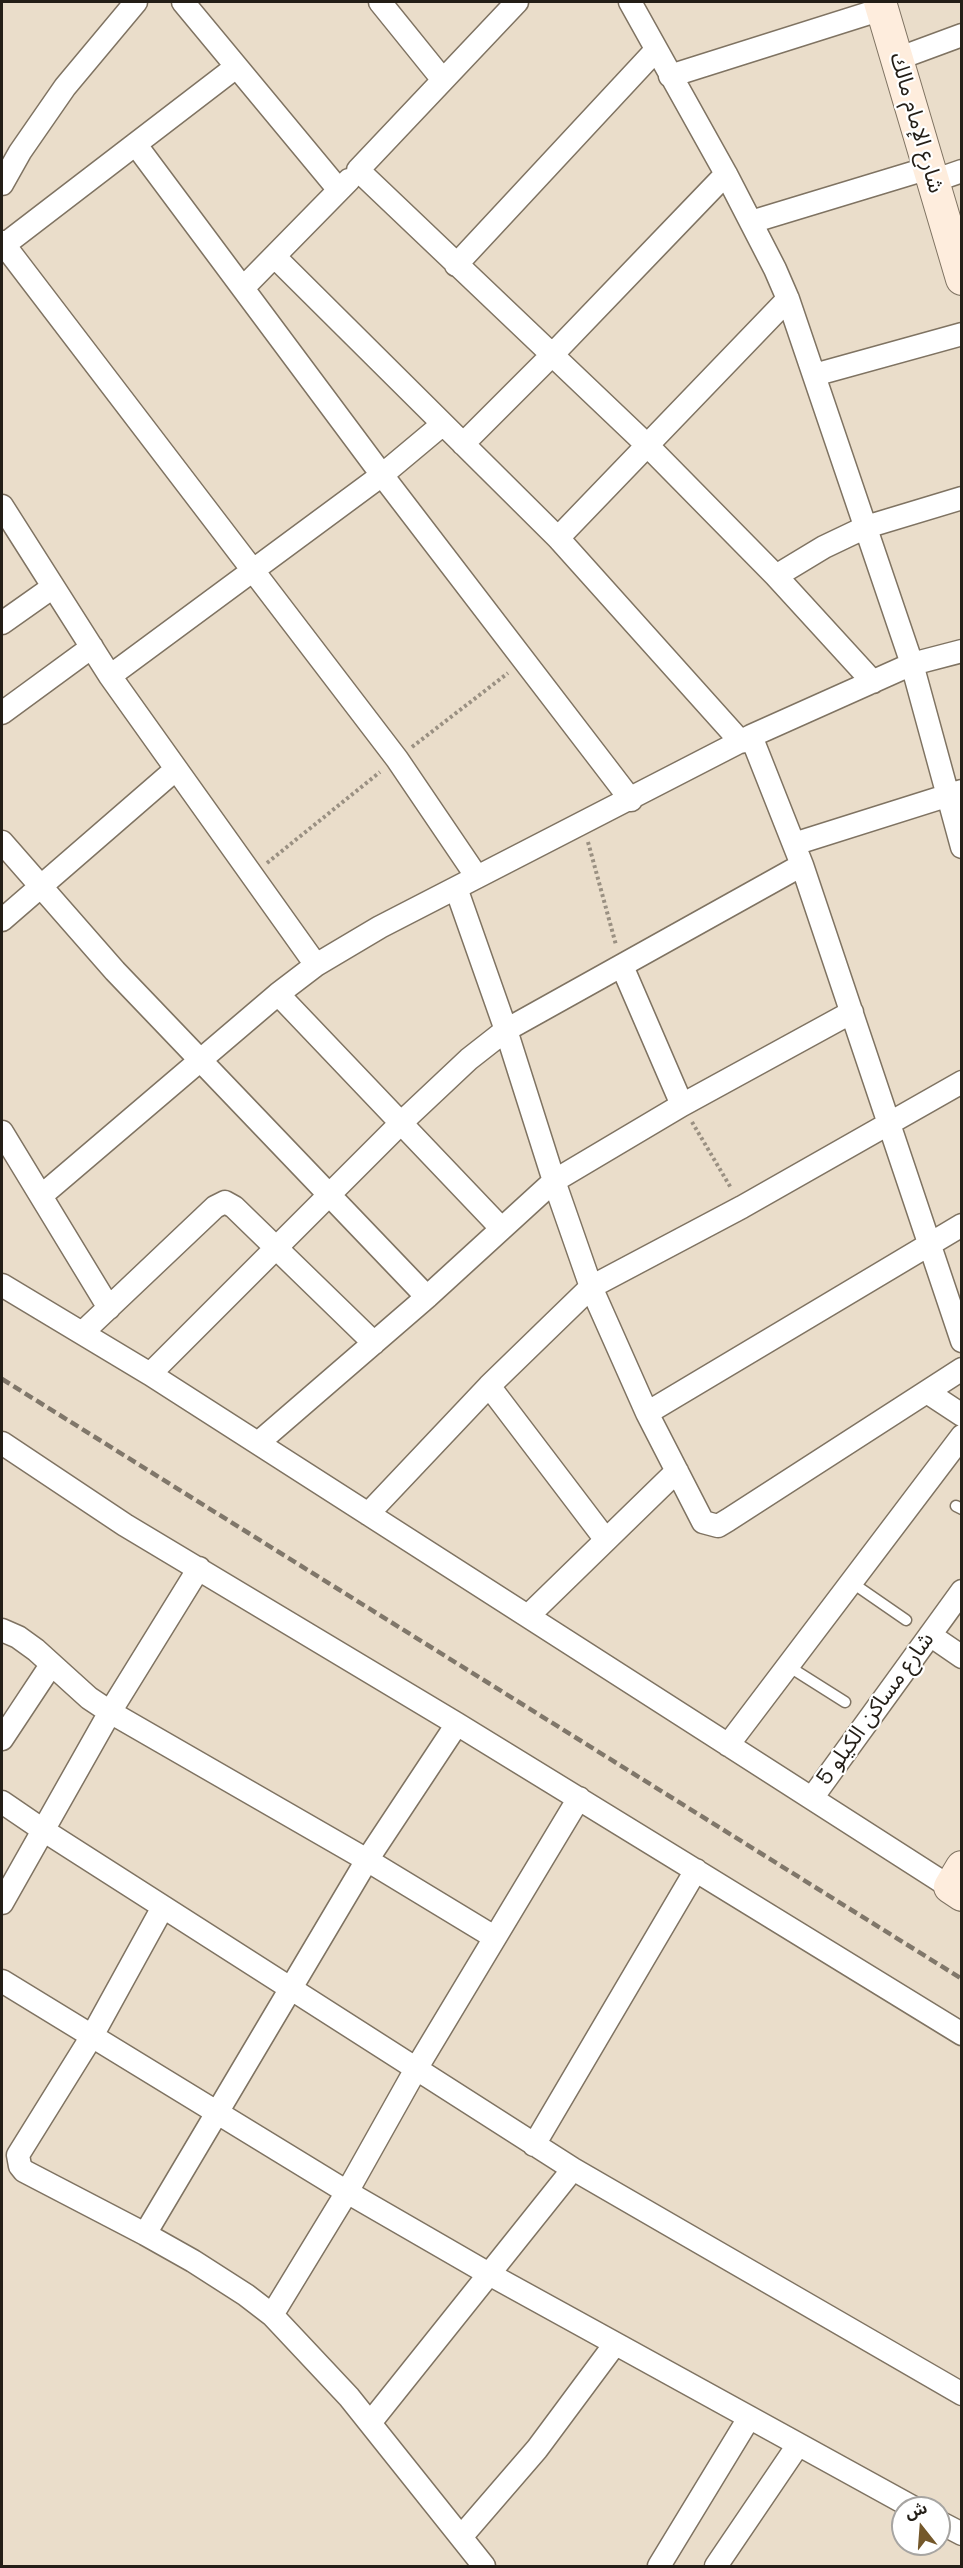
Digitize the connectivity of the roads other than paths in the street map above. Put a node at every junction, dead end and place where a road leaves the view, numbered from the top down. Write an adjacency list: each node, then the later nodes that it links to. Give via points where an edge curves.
1 (136, 2): 17 (street, via 64,87)
2 (183, 2): 10 (street)
3 (380, 2): 12 (street)
4 (517, 2): 12 (street)
5 (630, 2): 8 (street)
6 (881, 5): 9 (street, شارع الإمام مالك); 11 (street)
7 (962, 35): 9 (street)
8 (656, 50): 11 (street); 22 (street)
9 (897, 59): 15 (street, شارع الإمام مالك)
10 (236, 67): 13 (street); 18 (street)
11 (670, 76): 16 (street)
12 (443, 80): 14 (street)
13 (136, 145): 20 (street); 24 (street)
14 (358, 170): 18 (street); 22 (street)
15 (941, 173): 19 (street); 23 (street, شارع الإمام مالك)
16 (726, 174): 19 (street); 27 (street)
17 (2, 184)
18 (339, 190): 21 (street)
19 (751, 222): 25 (street)
20 (3, 243): 37 (street)
21 (275, 257): 24 (street); 29 (street)
22 (456, 265): 27 (street)
23 (962, 279)
24 (243, 288): 32 (street)
25 (788, 299): 28 (street); 31 (street)
26 (962, 334): 28 (street)
27 (552, 355): 30 (street); 31 (street)
28 (814, 375): 35 (street)
29 (443, 424): 30 (street); 32 (street)
30 (463, 444): 36 (street)
31 (648, 446): 36 (street); 38 (street)
32 (382, 475): 37 (street); 50 (street)
33 (962, 498): 35 (street)
34 (2, 506): 39 (street)
35 (866, 527): 38 (street); 43 (street)
36 (558, 538): 47 (street)
37 (254, 572): 44 (street); 54 (street, via 397,759)
38 (776, 576): 45 (street)
39 (53, 586): 40 (street); 41 (street)
40 (2, 624)
41 (92, 647): 44 (street); 46 (street)
42 (962, 651): 43 (street)
43 (912, 664): 45 (street); 49 (street)
44 (110, 676): 48 (street)
45 (873, 682): 47 (street)
46 (2, 713)
47 (746, 739): 50 (street); 53 (street)
48 (175, 770): 55 (street); 58 (street)
49 (955, 793): 52 (street); 53 (street)
50 (631, 800): 54 (street)
51 (2, 842): 55 (street)
52 (962, 847)
53 (798, 854): 59 (street); 61 (street)
54 (477, 877): 56 (street)
55 (39, 887): 57 (street); 63 (street)
56 (456, 888): 58 (street); 62 (street)
57 (2, 920)
58 (316, 965): 60 (street)
59 (622, 966): 62 (street); 65 (street)
60 (278, 994): 63 (street); 66 (street)
61 (852, 1012): 65 (street); 67 (street)
62 (506, 1030): 66 (street); 69 (street)
63 (200, 1062): 70 (street); 71 (street)
64 (962, 1082): 67 (street)
65 (682, 1106): 69 (street)
66 (402, 1122): 70 (street); 73 (street)
67 (889, 1122): 74 (street); 77 (street, via 742,1207)
68 (2, 1132): 71 (street)
69 (554, 1181): 73 (street); 77 (street)
70 (331, 1195): 75 (street); 78 (street)
71 (41, 1196): 79 (street)
72 (962, 1225): 74 (street)
73 (501, 1228): 78 (street)
74 (930, 1244): 81 (street); 87 (street)
75 (277, 1249): 79 (street, via 225,1202); 82 (street); 84 (street)
76 (2, 1285): 80 (street)
77 (591, 1287): 85 (street); 87 (street)
78 (427, 1297): 82 (street)
79 (108, 1308): 80 (street)
80 (82, 1333): 84 (street)
81 (962, 1341)
82 (374, 1343): 91 (street)
83 (962, 1370): 86 (street)
84 (150, 1374): 91 (street)
85 (489, 1386): 93 (street); 94 (street)
86 (927, 1392): 88 (street); 92 (street, via 718,1526 703,1522)
87 (647, 1413): 92 (street)
88 (962, 1415)
89 (962, 1436): 96 (street)
90 (2, 1443): 95 (street, via 125,1525)
91 (258, 1443): 93 (street)
92 (677, 1472): 94 (street)
93 (368, 1514): 98 (street)
94 (606, 1540): 98 (street)
95 (199, 1568): 106 (street); 107 (street)
96 (851, 1582): 99 (lane); 104 (street)
97 (962, 1592): 101 (street, شارع مساكن الكيلو 5)
98 (528, 1616): 109 (street)
99 (906, 1620)
100 (2, 1630): 103 (street, via 18,1637)
101 (930, 1635): 102 (street); 111 (street, شارع مساكن الكيلو 5)
102 (962, 1656)
103 (51, 1665): 106 (street); 108 (street)
104 (788, 1666): 105 (lane); 109 (street)
105 (845, 1702)
106 (110, 1712): 113 (street); 114 (street)
107 (457, 1724): 110 (street); 114 (street)
108 (2, 1738)
109 (728, 1745): 111 (street)
110 (579, 1798): 115 (street); 119 (street)
111 (812, 1798): 116 (street)
112 (2, 1802): 113 (street)
113 (42, 1830): 117 (street); 118 (street)
114 (367, 1860): 119 (street); 121 (street)
115 (696, 1870): 122 (street); 126 (street)
116 (958, 1883)
117 (2, 1903)
118 (163, 1907): 121 (street); 123 (street)
119 (494, 1937): 124 (street)
120 (2, 1981): 123 (street)
121 (290, 1989): 124 (street); 125 (street)
122 (962, 2034)
123 (92, 2036): 125 (street); 129 (street, via 18,2155 18,2161 24,2171)
124 (416, 2069): 126 (street); 128 (street)
125 (218, 2111): 128 (street); 129 (street)
126 (534, 2145): 127 (street)
127 (573, 2169): 130 (street); 133 (street)
128 (347, 2193): 130 (street); 131 (street)
129 (145, 2234): 131 (street, via 237,2289)
130 (489, 2274): 132 (street); 135 (street)
131 (272, 2315): 135 (street)
132 (615, 2344): 134 (street); 138 (street, via 537,2449)
133 (962, 2394)
134 (749, 2418): 136 (street); 140 (street)
135 (370, 2423): 138 (street)
136 (798, 2445): 137 (street); 141 (street)
137 (892, 2496)
138 (461, 2537): 139 (street)
139 (484, 2566)
140 (659, 2566)
141 (716, 2566)

